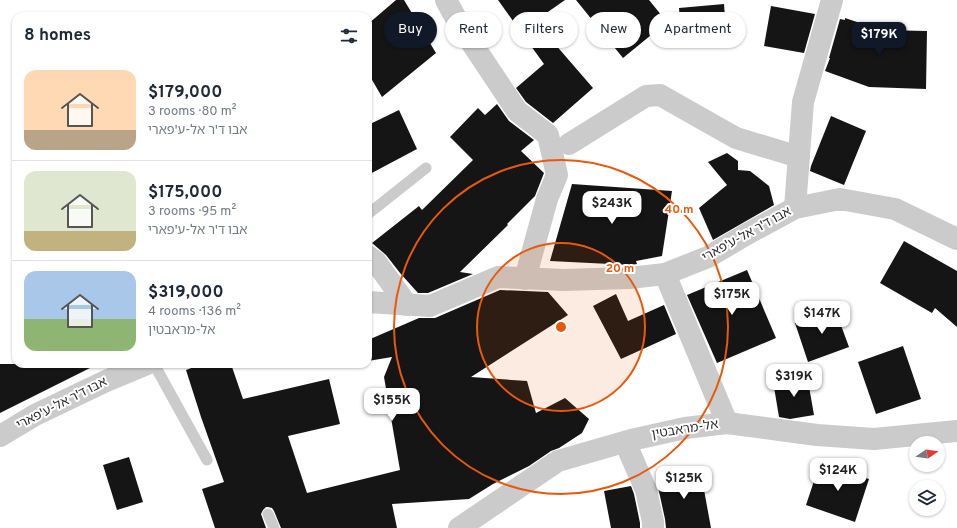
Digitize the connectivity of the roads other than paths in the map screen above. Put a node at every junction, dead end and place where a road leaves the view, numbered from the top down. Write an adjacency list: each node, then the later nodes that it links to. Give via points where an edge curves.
1 (446, 0): 11 (street, via 517,110 548,135 557,175 547,199)
2 (832, 0): 4 (street, via 803,102)
3 (569, 144): 4 (street, via 646,96 660,94 736,138)
4 (799, 157): 6 (street)
5 (426, 168): 7 (lane)
6 (795, 208): 8 (street, אבו ד'ר אל-ע'פארי, via 840,199 895,209); 10 (street, אבו ד'ר אל-ע'פארי, via 708,257)
7 (372, 211)
8 (957, 239)
9 (372, 259): 13 (street)
10 (665, 274): 11 (street, אבו ד'ר אל-ע'פארי, via 564,280); 16 (street)
11 (525, 278): 13 (street, אבו ד'ר אל-ע'פארי, via 498,277 430,306)
12 (372, 302): 13 (street, אבו ד'ר אל-ע'פארי)
13 (407, 305)
14 (137, 368): 18 (street, אבו ד'ר אל-ע'פארי, via 35,415)
15 (156, 368): 20 (lane)
16 (727, 424): 17 (street, אל-מראבטין, via 874,439); 19 (street, אל-מראבטין, via 685,428)
17 (956, 434)
18 (0, 436)
19 (625, 442): 23 (street, אל-מראבטין, via 558,461); 24 (street, via 646,490)
20 (208, 460)
21 (268, 514): 22 (lane)
22 (274, 528)
23 (458, 528)
24 (653, 528)

